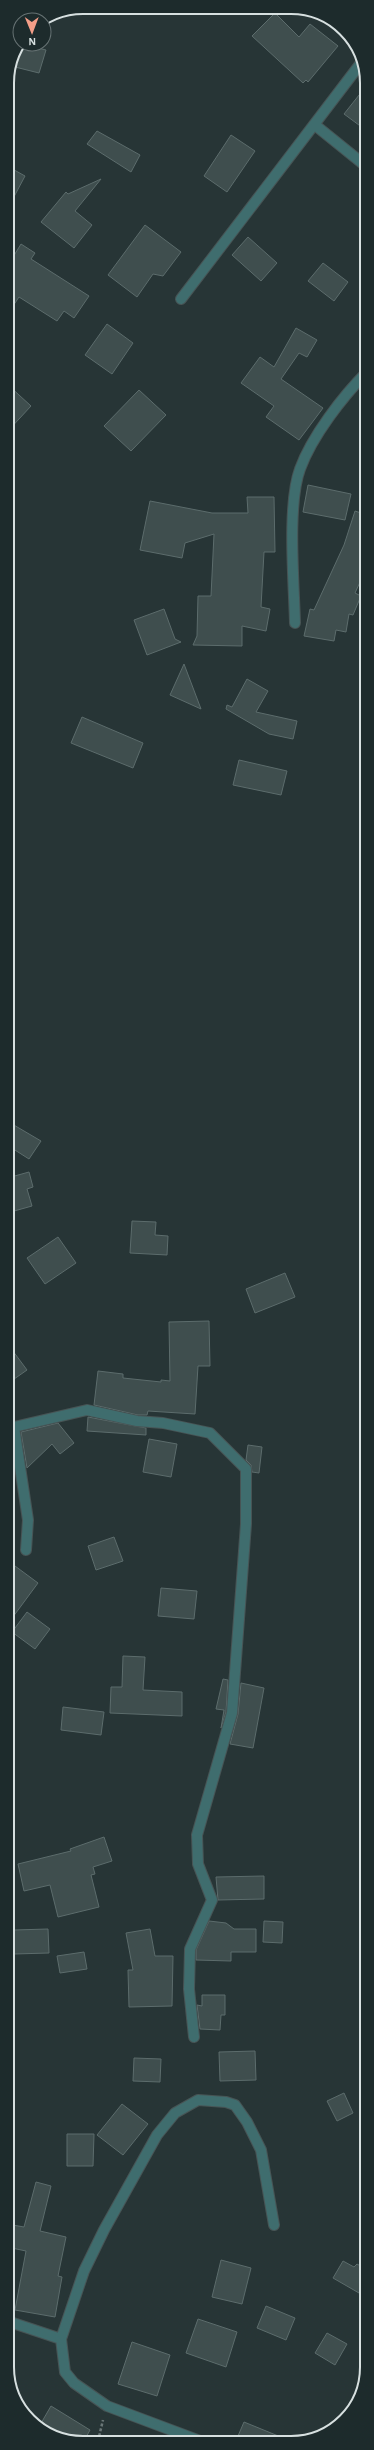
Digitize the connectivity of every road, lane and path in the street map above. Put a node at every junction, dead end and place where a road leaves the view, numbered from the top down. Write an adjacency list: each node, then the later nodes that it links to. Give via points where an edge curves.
1 (358, 68): 2 (street)
2 (316, 125): 3 (street); 4 (street)
3 (360, 161)
4 (181, 299)
5 (360, 379): 6 (street, via 318,435 300,469 293,504)
6 (295, 623)
7 (14, 1426): 10 (street, via 87,1410 137,1421 163,1423 210,1432 246,1469 245,1531 232,1713 198,1835 198,1864 212,1900 190,1949 189,1989)
8 (14, 1443): 9 (street, via 28,1520)
9 (26, 1550)
10 (194, 2037)
11 (274, 2225): 13 (street, via 261,2150 247,2122 235,2105 198,2100 175,2113 156,2135 84,2271)
12 (14, 2323): 13 (street)
13 (61, 2339): 14 (street, via 65,2372 74,2383)
14 (107, 2406): 15 (path); 16 (street)
15 (99, 2436)
16 (187, 2436)

